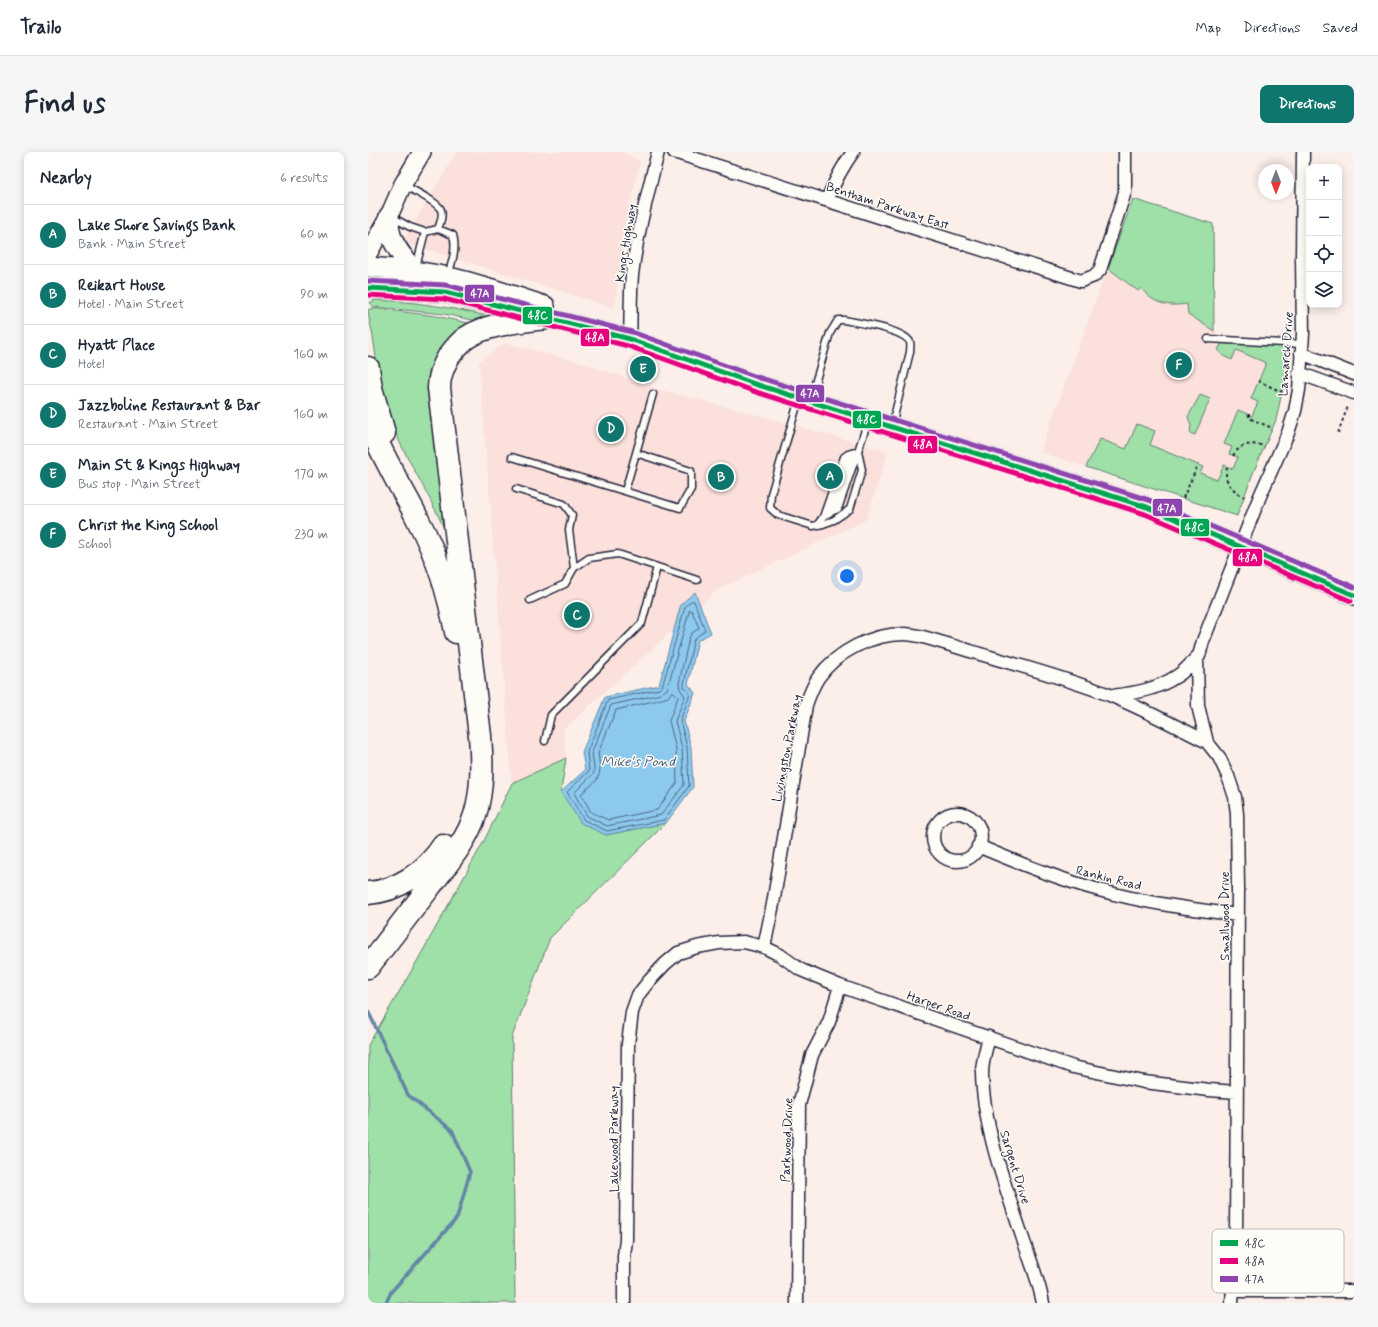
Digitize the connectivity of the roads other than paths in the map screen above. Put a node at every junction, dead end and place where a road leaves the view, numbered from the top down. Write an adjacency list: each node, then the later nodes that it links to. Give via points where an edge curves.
1 (422, 152): 7 (street)
2 (658, 152): 20 (street, Kings Highway, via 634,258)
3 (674, 152): 8 (street, Bentham Parkway East)
4 (853, 152): 8 (street)
5 (1125, 152): 8 (street, Bentham Parkway East, via 1125,192 1100,270 1094,276 1081,281)
6 (1303, 152): 21 (street, Lamarck Drive)
7 (403, 184): 9 (street); 10 (lane, via 441,210)
8 (827, 200)
9 (389, 216): 11 (lane); 12 (street); 14 (main road, via 390,234 394,243)
10 (438, 229): 11 (lane); 15 (lane, via 453,235 454,250)
11 (425, 232): 14 (lane)
12 (368, 254)
13 (368, 267): 14 (main road)
14 (416, 271): 15 (main road)
15 (448, 277): 16 (main road, via 430,282); 20 (main road, via 590,319)
16 (368, 281)
17 (368, 288): 18 (main road, via 445,292)
18 (546, 318): 20 (main road); 46 (highway, via 500,325 466,338 455,348 441,371 439,388)
19 (1208, 339): 21 (lane)
20 (630, 340): 27 (main road)
21 (1302, 349): 23 (street, Lamarck Drive); 24 (street)
22 (368, 368): 46 (highway, via 383,430 438,535 448,559)
23 (1299, 373): 25 (street); 40 (street, Lamarck Drive, via 1299,390 1288,433)
24 (1354, 374)
25 (1354, 393)
26 (653, 394): 32 (lane)
27 (805, 399): 29 (main road); 30 (lane, via 830,333 838,320 893,331 909,342 910,352); 39 (lane, via 771,494 770,508 778,515 813,526)
28 (368, 418): 52 (highway, via 385,458 434,554 443,582 458,646 471,760 469,786 461,813 440,850 424,869 408,880)
29 (868, 419): 30 (main road); 31 (lane)
30 (892, 427): 40 (main road, via 1147,507)
31 (858, 451): 33 (lane); 37 (lane, via 838,508); 39 (lane, via 862,470 850,509 834,520)
32 (636, 453): 36 (lane); 36 (lane, via 690,472 690,489 680,508)
33 (851, 453): 37 (lane); 38 (lane, via 844,457)
34 (512, 457): 36 (lane)
35 (516, 489): 42 (lane, via 564,504 572,515 569,530)
36 (625, 491)
37 (831, 512): 38 (lane)
38 (824, 517): 39 (lane)
39 (818, 525)
40 (1241, 546): 44 (main road); 47 (street, Smallwood Drive)
41 (657, 567): 42 (lane, via 618,554 589,558); 43 (lane); 49 (lane, via 642,623 551,715)
42 (574, 568): 45 (lane, via 565,584)
43 (697, 580)
44 (1354, 595)
45 (530, 600)
46 (468, 630): 55 (highway, via 482,760 480,793 475,815 454,854)
47 (1197, 657): 48 (street, Livingston Parkway, via 1178,676 1159,686 1141,692); 50 (street, Smallwood Drive, via 1198,706)
48 (1111, 696): 50 (street, Livingston Parkway); 54 (street, Livingston Parkway, via 938,641 906,634 866,642 837,658 818,678 806,706)
49 (545, 741)
50 (1208, 742): 53 (street, Smallwood Drive, via 1219,757 1235,797)
51 (978, 846): 53 (street, Rankin Road, via 1062,879 1100,890 1185,908)
52 (368, 893)
53 (1238, 915): 59 (street, Smallwood Drive)
54 (764, 947): 56 (street, Harper Road, via 744,942 697,947 678,953); 57 (street, Harper Road, via 801,970)
55 (368, 967)
56 (649, 981): 61 (street, Lakewood Parkway, via 638,996 632,1012 628,1044)
57 (840, 986): 58 (street, Harper Road); 62 (street, Parkwood Drive, via 829,1022 812,1055 799,1105)
58 (989, 1037): 59 (street, Harper Road, via 1073,1067 1109,1075 1144,1082); 63 (street, Sargent Drive, via 982,1072 989,1128)
59 (1237, 1092): 60 (street, Smallwood Drive)
60 (1236, 1229)
61 (624, 1303)
62 (797, 1303)
63 (1043, 1303)

